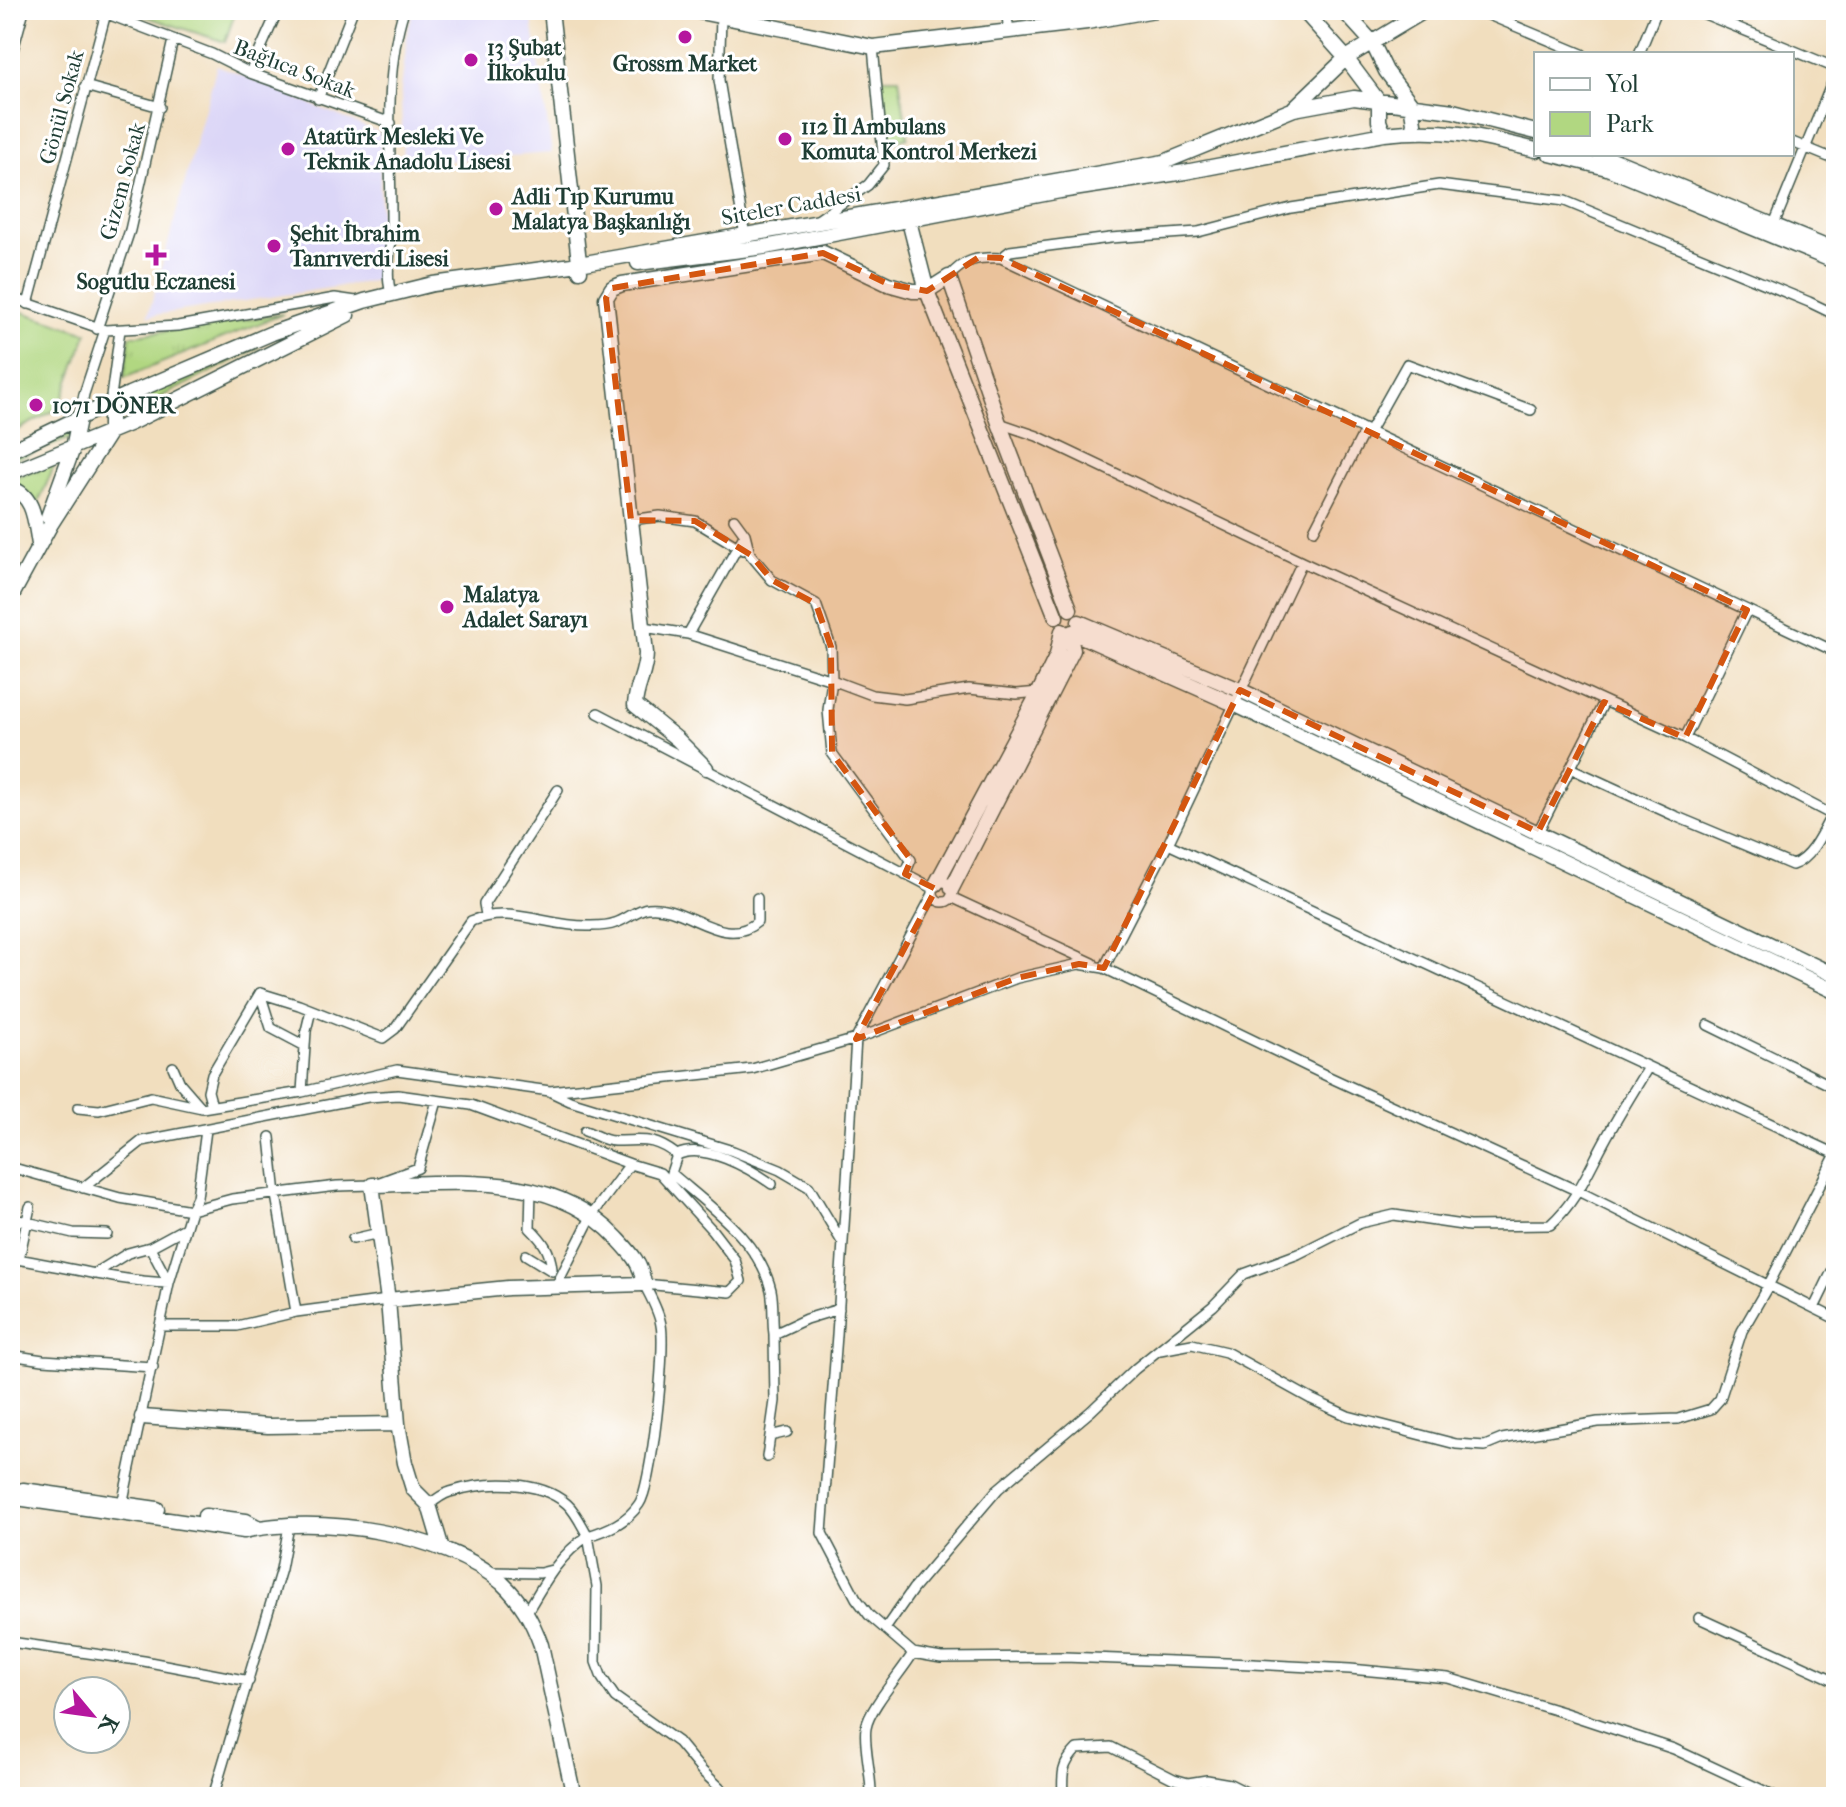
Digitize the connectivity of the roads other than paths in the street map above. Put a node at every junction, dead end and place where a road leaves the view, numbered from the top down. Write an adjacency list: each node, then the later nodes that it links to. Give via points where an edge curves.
1 (24, 10): 27 (street)
2 (278, 10): 29 (street)
3 (353, 10): 31 (street)
4 (404, 10): 36 (street, via 394,49)
5 (551, 10): 53 (street)
6 (562, 10): 53 (street)
7 (690, 10): 17 (street)
8 (1006, 10): 18 (street)
9 (1155, 10): 18 (street)
10 (1303, 10): 26 (street)
11 (1343, 10): 20 (street)
12 (1426, 10): 20 (street)
13 (1477, 10): 22 (street)
14 (1657, 10): 23 (street)
15 (1695, 10): 24 (street)
16 (102, 11): 19 (street, Bağlıca Sokak); 30 (street, Gönül Sokak)
17 (721, 18): 21 (street); 49 (street, via 719,80)
18 (1009, 31): 21 (street)
19 (173, 40): 29 (street, Bağlıca Sokak); 34 (street, Gizem Sokak)
20 (1372, 42): 26 (street); 33 (street)
21 (873, 47): 47 (street, via 884,165 868,185)
22 (1577, 52)
23 (1640, 52)
24 (1792, 52)
25 (1794, 53): 28 (street)
26 (1346, 58): 32 (street); 35 (street)
27 (10, 61)
28 (1836, 71): 41 (street)
29 (250, 73): 31 (street, Bağlıca Sokak)
30 (85, 86): 34 (street); 59 (street, Gönül Sokak)
31 (318, 99): 36 (street, Bağlıca Sokak)
32 (1379, 102): 33 (street, Siteler Caddesi); 35 (street, Siteler Caddesi, via 1354,98); 39 (street)
33 (1411, 104): 37 (street); 38 (street, Siteler Caddesi)
34 (160, 107): 61 (street, Gizem Sokak)
35 (1294, 109): 47 (street, Siteler Caddesi, via 1164,162)
36 (391, 123): 56 (street)
37 (1412, 131): 39 (street, Siteler Caddesi); 42 (street, Siteler Caddesi, via 1455,131)
38 (1534, 131)
39 (1384, 134): 46 (street, Siteler Caddesi)
40 (1794, 143): 41 (street)
41 (1805, 147): 45 (street); 48 (street)
42 (1534, 150)
43 (1558, 156): 48 (street, via 1607,168)
44 (1604, 156): 48 (street)
45 (1836, 160)
46 (909, 221): 53 (street, Siteler Caddesi, via 765,247); 55 (street)
47 (811, 225): 49 (street, Siteler Caddesi)
48 (1772, 231): 50 (street); 52 (street)
49 (745, 236): 53 (street, Siteler Caddesi)
50 (1836, 251)
51 (1001, 258): 54 (street, via 979,257 959,264); 60 (street, via 1010,251 1198,232 1291,208 1439,185 1565,201); 67 (street)
52 (1836, 262)
53 (583, 267): 56 (street, Siteler Caddesi); 68 (street, Siteler Caddesi, via 411,295 348,314)
54 (949, 277): 55 (street); 66 (street)
55 (927, 291): 74 (street, via 888,284 823,253 612,288 606,298); 84 (street)
56 (391, 293): 58 (street, Siteler Caddesi)
57 (10, 297): 59 (street)
58 (364, 301): 62 (street, via 335,298 178,326); 63 (street, Siteler Caddesi, via 272,333)
59 (28, 304): 61 (street)
60 (1836, 315)
61 (101, 330): 62 (street); 65 (street, Gizem Sokak)
62 (120, 330): 63 (street)
63 (110, 404): 65 (street, Siteler Caddesi); 68 (street)
64 (1531, 410): 67 (street, via 1407,364)
65 (79, 419): 69 (street); 70 (street, Siteler Caddesi)
66 (999, 423): 80 (street, via 1037,436); 84 (street, via 1070,609 1060,612)
67 (1367, 431): 75 (street); 82 (street)
68 (102, 435): 69 (street, Siteler Caddesi); 77 (street)
69 (73, 448): 71 (street, Siteler Caddesi); 77 (street)
70 (10, 451)
71 (10, 473)
72 (10, 488): 77 (street, via 33,509)
73 (734, 519): 76 (street)
74 (631, 520): 78 (street, via 660,516 695,521); 83 (street)
75 (1314, 530)
76 (745, 534): 78 (street); 79 (street)
77 (39, 544): 81 (street)
78 (738, 547): 79 (street); 85 (street)
79 (750, 554): 87 (street, via 772,580 816,604 831,647)
80 (1302, 562): 89 (street); 90 (street)
81 (10, 599)
82 (1747, 610): 86 (street); 92 (street)
83 (644, 627): 85 (street); 93 (street, via 646,668 635,705)
84 (1068, 627): 88 (street); 89 (street); 101 (street, via 1073,650)
85 (688, 634): 87 (street)
86 (1836, 652)
87 (832, 680): 88 (street, via 872,695 905,699 969,689); 99 (street, via 832,753 911,860)
88 (1039, 692): 100 (street)
89 (1237, 697): 97 (street); 98 (street); 106 (street)
90 (1604, 702): 92 (street); 94 (street)
91 (598, 713): 93 (street)
92 (1685, 738): 96 (street)
93 (706, 768): 99 (street)
94 (1570, 768): 96 (street, via 1792,865 1805,856); 97 (street)
95 (558, 790): 103 (street, via 484,904)
96 (1834, 816)
97 (1538, 832): 105 (street)
98 (1168, 844): 104 (street); 113 (street)
99 (905, 874): 100 (street)
100 (934, 889): 101 (street, via 945,882); 101 (street, via 936,900 943,902); 110 (street)
101 (952, 893): 104 (street)
102 (757, 898): 103 (street, via 757,922 748,930 730,932 668,909 647,908 614,924 588,927 515,914)
103 (486, 915): 108 (street, via 471,921 389,1035 383,1038)
104 (1104, 968): 110 (street, via 1079,964 1017,978); 131 (street)
105 (1836, 976)
106 (1836, 992)
107 (260, 993): 108 (street); 111 (street, via 271,1028); 118 (street, via 212,1074)
108 (311, 1010): 111 (street)
109 (1708, 1025): 114 (street)
110 (856, 1039): 115 (street, via 752,1069); 142 (street)
111 (305, 1046): 116 (street)
112 (173, 1067): 118 (street, via 180,1083)
113 (1647, 1069): 123 (street); 131 (street)
114 (1836, 1088)
115 (550, 1091): 116 (street, via 397,1070); 142 (street, via 780,1170 809,1187)
116 (302, 1092): 118 (street)
117 (437, 1101): 120 (street, via 368,1097); 125 (street, via 471,1105); 128 (street, via 418,1168)
118 (207, 1107): 119 (street, via 151,1097 99,1110)
119 (78, 1108)
120 (206, 1130): 129 (street, via 142,1141); 134 (street)
121 (585, 1131): 124 (street, via 613,1142 637,1138)
122 (270, 1137): 132 (street)
123 (1836, 1154): 152 (street)
124 (677, 1155): 127 (street, via 687,1150 735,1162); 159 (street, via 671,1173 762,1263 772,1293)
125 (630, 1164): 135 (street); 150 (street, via 660,1173 735,1260 741,1281 730,1292)
126 (10, 1169): 129 (street)
127 (772, 1184)
128 (372, 1185): 130 (street, via 480,1183); 132 (street); 139 (street)
129 (83, 1188): 134 (street)
130 (531, 1189): 135 (street); 147 (street, via 530,1228 550,1253)
131 (1580, 1192): 152 (street); 160 (street, via 1550,1225 1469,1226 1394,1215 1360,1223 1244,1274)
132 (276, 1195): 134 (street); 156 (street)
133 (30, 1207): 137 (street)
134 (191, 1210): 138 (street)
135 (592, 1215): 150 (street, via 638,1261); 151 (street)
136 (10, 1218): 137 (street)
137 (27, 1222): 140 (street, via 73,1233); 145 (street)
138 (185, 1228): 143 (street); 149 (street)
139 (379, 1233): 141 (street); 153 (street)
140 (107, 1234)
141 (353, 1239)
142 (842, 1242): 155 (street)
143 (150, 1247): 148 (street, via 128,1253); 149 (street)
144 (526, 1255): 147 (street)
145 (14, 1259): 148 (street)
146 (1836, 1263): 154 (street)
147 (552, 1269): 151 (street)
148 (94, 1274): 149 (street)
149 (169, 1283): 158 (street)
150 (644, 1284): 151 (street); 174 (street, via 661,1324 662,1366 641,1502 613,1528)
151 (556, 1286): 153 (street)
152 (1768, 1286): 154 (street); 160 (street, via 1742,1331 1724,1390 1711,1409 1678,1419 1598,1422 1485,1446 1456,1444 1348,1416 1217,1349 1192,1344)
153 (388, 1300): 156 (street); 164 (street)
154 (1814, 1308): 157 (street)
155 (839, 1309): 159 (street); 180 (street, via 822,1533 856,1598)
156 (296, 1312): 158 (street, via 237,1326)
157 (1836, 1319)
158 (161, 1326): 162 (street)
159 (774, 1334): 166 (street)
160 (1157, 1351): 180 (street, via 998,1489)
161 (12, 1356): 162 (street)
162 (153, 1367): 163 (street)
163 (142, 1417): 164 (street, via 268,1426); 170 (street)
164 (398, 1424): 171 (street, via 413,1489)
165 (787, 1432): 166 (street)
166 (770, 1436): 167 (street)
167 (767, 1457)
168 (10, 1489): 170 (street)
169 (10, 1497): 173 (street, via 244,1531)
170 (122, 1505): 173 (street, via 246,1521)
171 (429, 1505): 174 (street, via 448,1492 528,1486 568,1505); 175 (street)
172 (289, 1526): 173 (street); 175 (street, via 350,1527); 183 (street)
173 (259, 1528)
174 (588, 1536): 176 (street); 188 (street, via 597,1586 596,1662 602,1678 615,1697 678,1742)
175 (442, 1549): 177 (street)
176 (552, 1570): 177 (street); 178 (street)
177 (488, 1572): 178 (street)
178 (527, 1612): 187 (street, via 541,1645)
179 (1699, 1618): 184 (street)
180 (885, 1629): 182 (street)
181 (10, 1642): 183 (street)
182 (913, 1653): 185 (street, via 941,1658 1253,1664 1448,1678 1674,1749); 189 (street, via 865,1729)
183 (249, 1681): 186 (street)
184 (1836, 1681)
185 (1757, 1793): 192 (street)
186 (213, 1797)
187 (574, 1797)
188 (730, 1797)
189 (871, 1797)
190 (1063, 1797): 191 (street, via 1066,1761 1077,1749 1111,1747 1174,1779 1230,1784)
191 (1256, 1797)
192 (1777, 1797)

